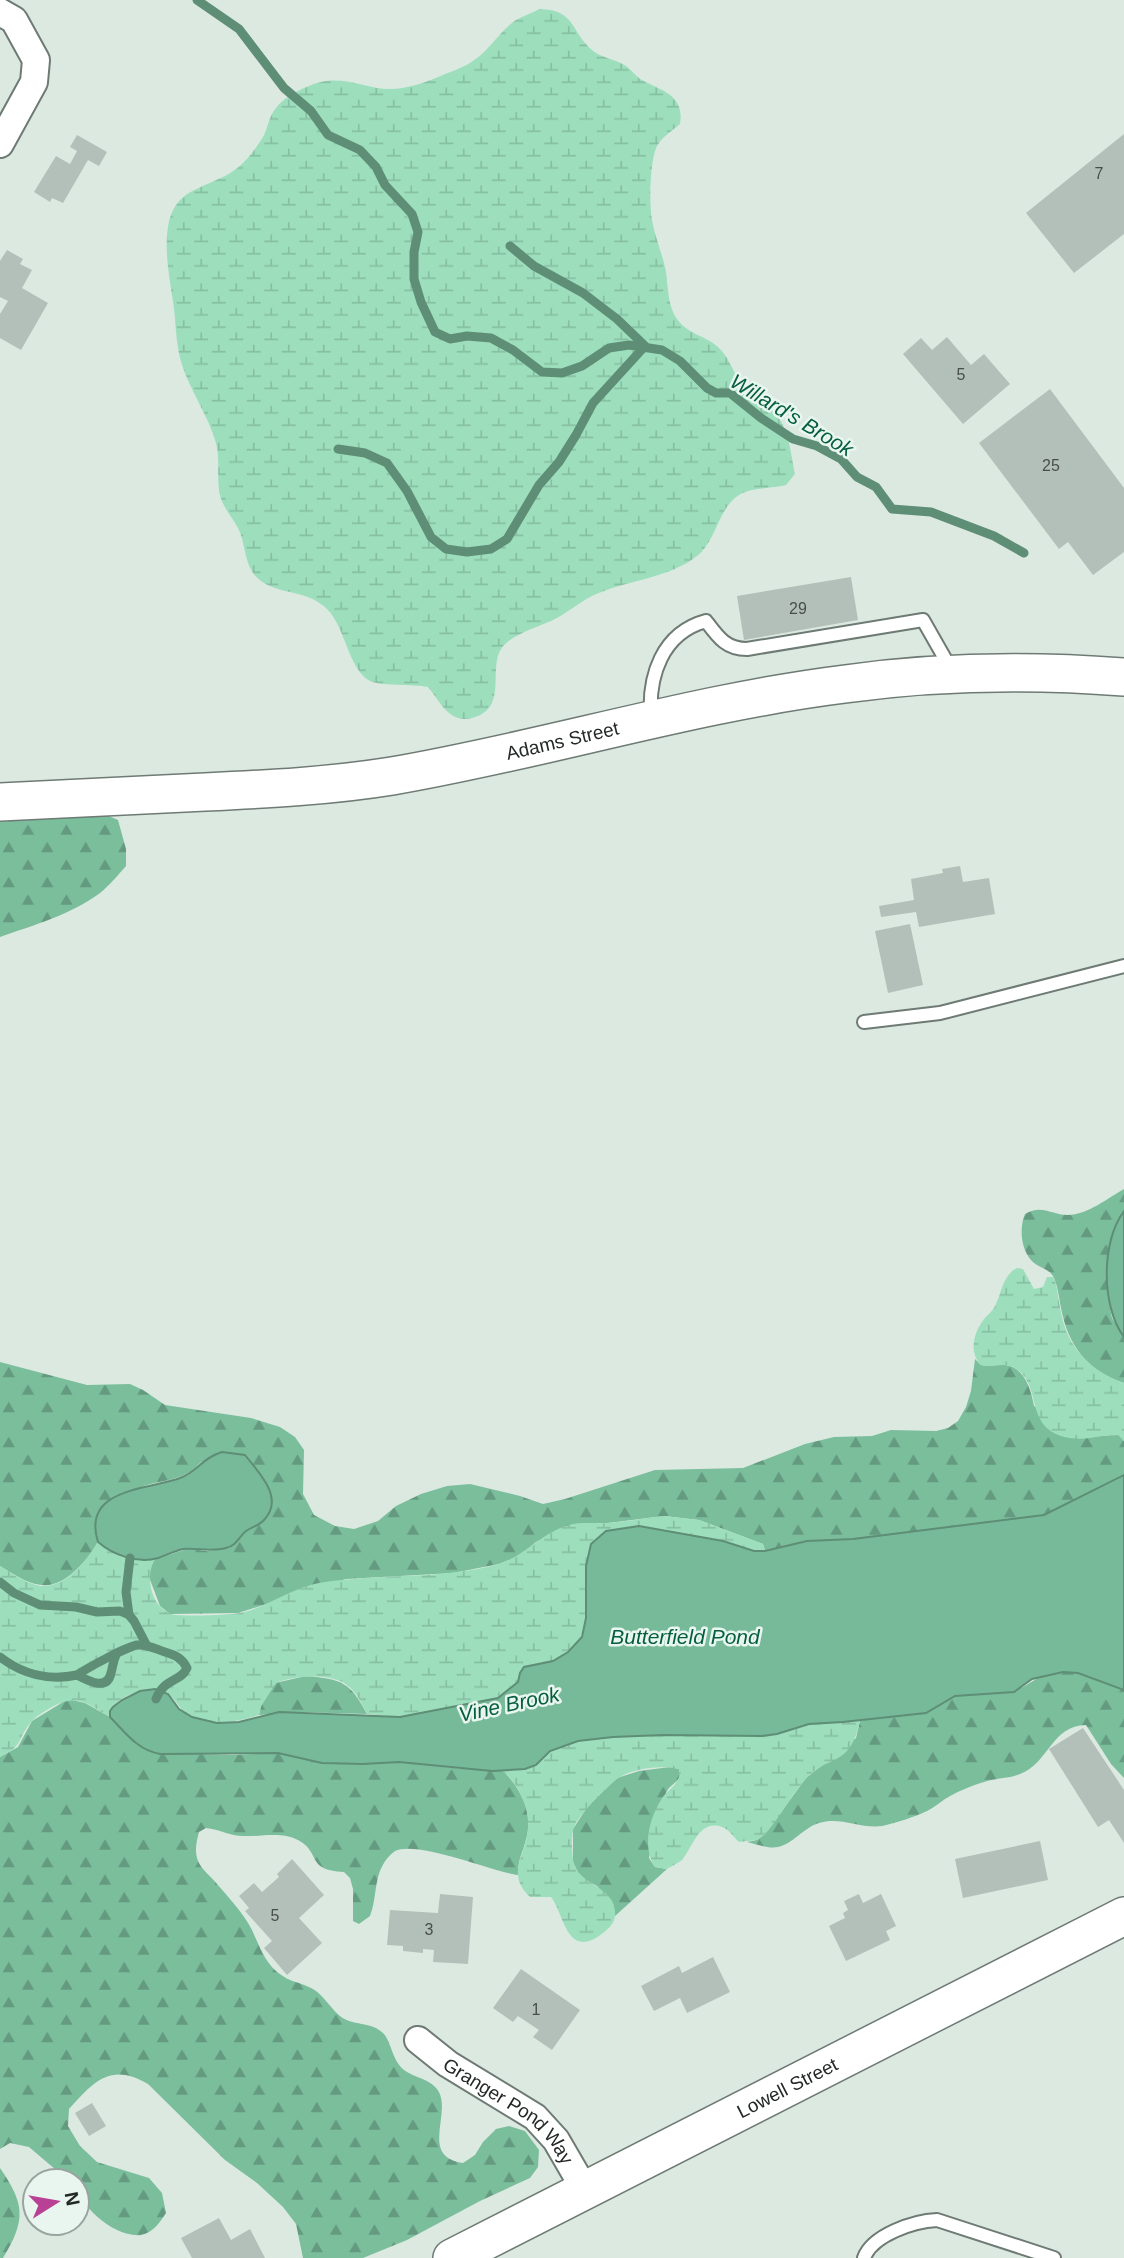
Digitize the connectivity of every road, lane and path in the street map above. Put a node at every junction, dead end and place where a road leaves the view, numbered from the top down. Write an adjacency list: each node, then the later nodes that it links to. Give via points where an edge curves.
1 (0, 12): 2 (street, via 14,20 36,60 34,82)
2 (0, 144)
3 (954, 673): 4 (main road, Adams Street); 5 (main road, Adams Street, via 818,688); 5 (lane, via 923,620 747,649 725,644 706,621 688,627 667,647 653,681)
4 (1124, 677)
5 (652, 721): 6 (main road, Adams Street, via 486,758 354,781)
6 (0, 802)
7 (1124, 966): 8 (lane, via 940,1013)
8 (864, 1022)
9 (1124, 1916): 11 (main road, Lowell Street)
10 (418, 2040): 11 (street, Granger Pond Way, via 448,2064 535,2117 556,2140)
11 (585, 2190): 12 (main road, Lowell Street)
12 (452, 2258)
13 (864, 2258): 14 (lane, via 870,2245 884,2236 937,2220)
14 (1054, 2258)

